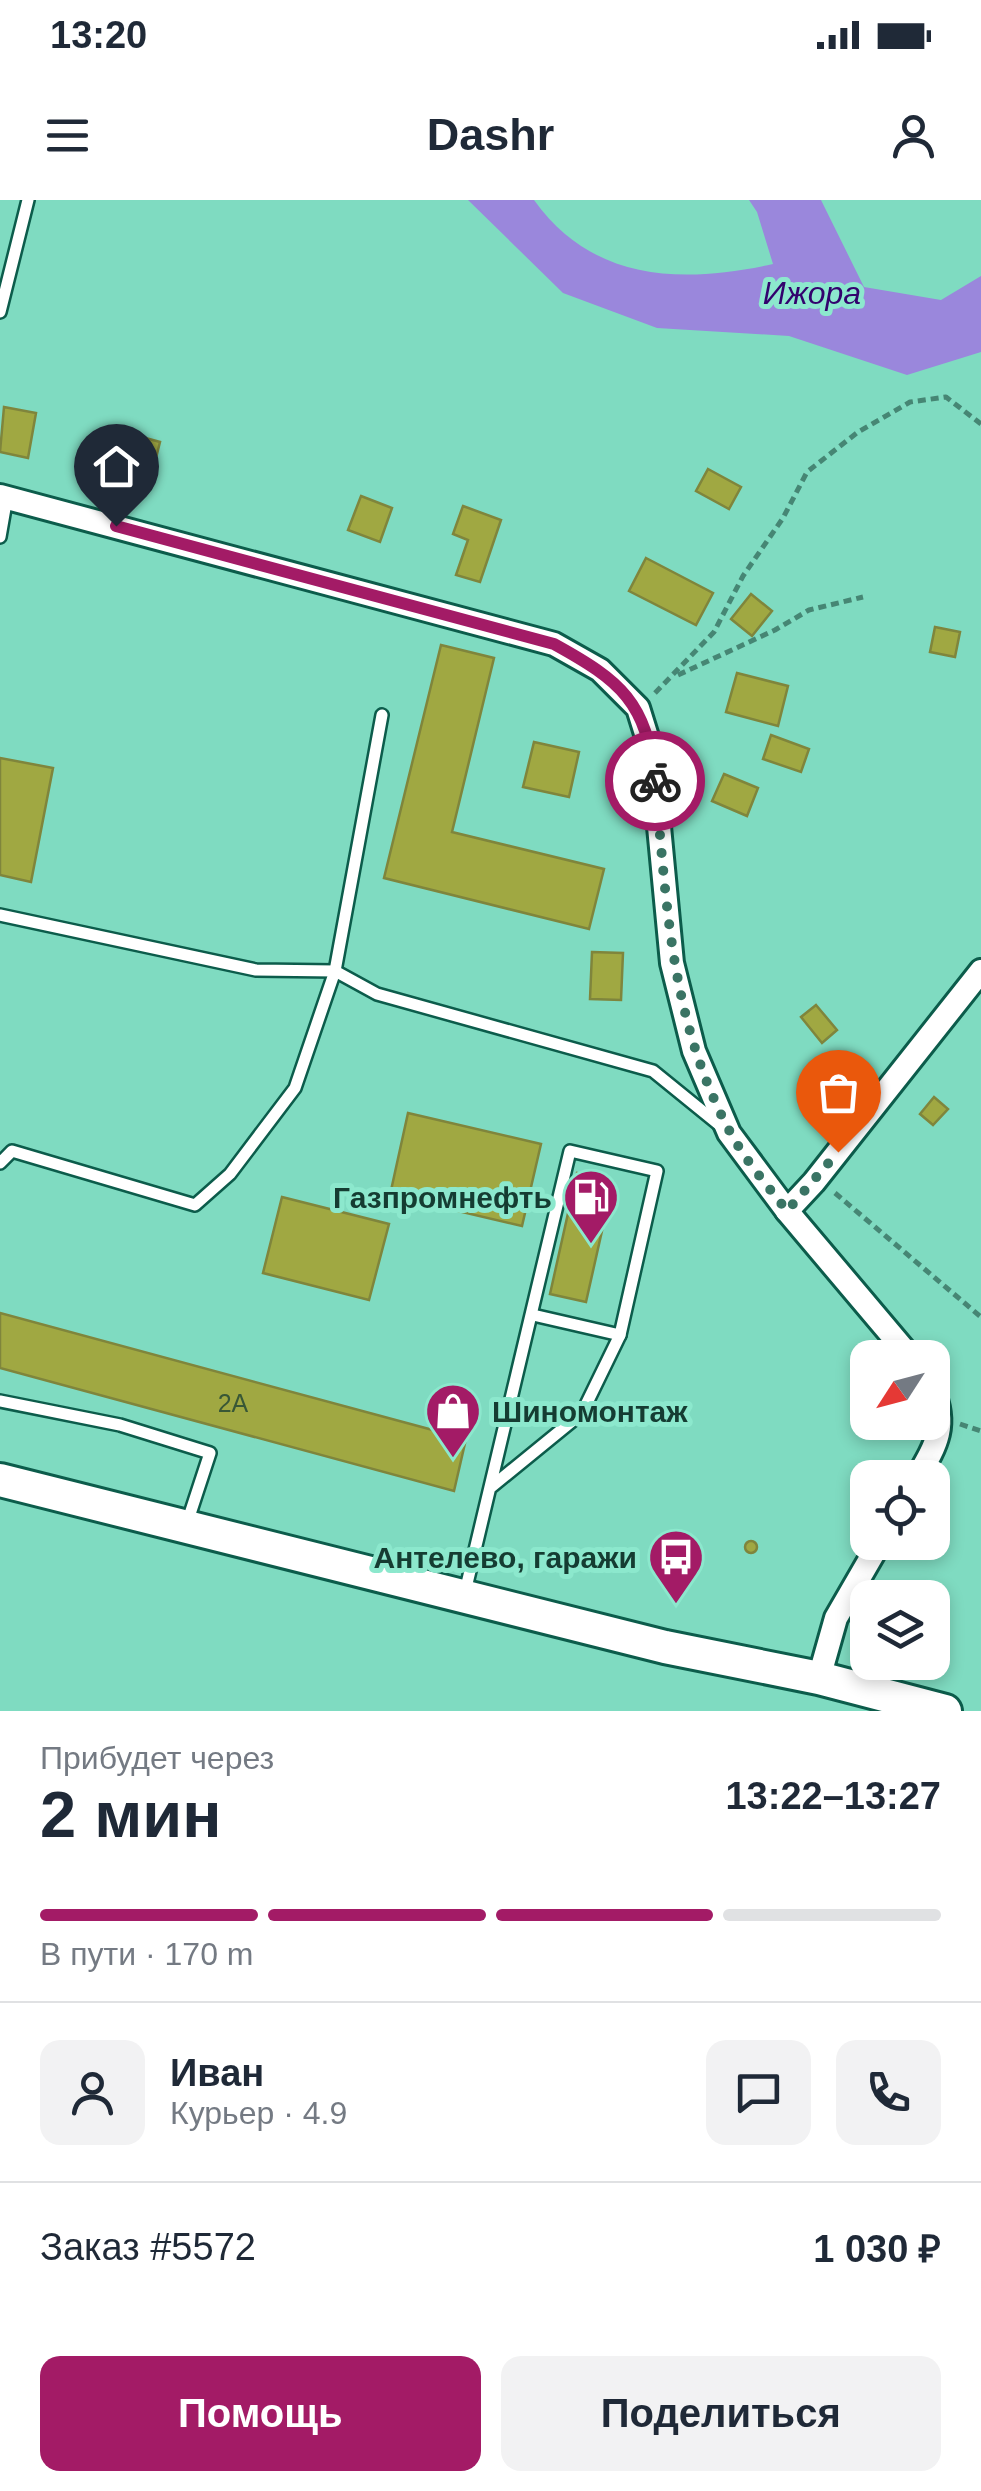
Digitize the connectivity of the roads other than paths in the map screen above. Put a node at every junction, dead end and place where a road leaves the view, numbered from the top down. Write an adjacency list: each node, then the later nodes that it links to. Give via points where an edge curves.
1 (28, 200): 2 (lane)
2 (0, 312)
3 (3, 496): 4 (lane); 9 (street, via 554,644 600,670 638,708 652,753 672,963 694,1051)
4 (0, 537)
5 (382, 715): 8 (lane)
6 (0, 914): 8 (lane, via 256,970)
7 (981, 970): 11 (street)
8 (335, 971): 9 (lane, via 377,994 653,1072); 10 (lane, via 295,1088 230,1174 195,1206 12,1152)
9 (730, 1132): 11 (street)
10 (0, 1163)
11 (787, 1211): 14 (street)
12 (533, 1315): 13 (lane); 13 (lane, via 570,1151 657,1171); 17 (lane)
13 (620, 1335): 17 (lane, via 582,1414)
14 (897, 1340)
15 (0, 1400): 18 (lane, via 210,1452)
16 (0, 1480): 18 (main road)
17 (490, 1488): 20 (lane)
18 (186, 1527): 20 (main road)
19 (870, 1560): 21 (street, via 836,1618)
20 (464, 1596): 21 (main road)
21 (819, 1678): 22 (main road)
22 (945, 1711)

